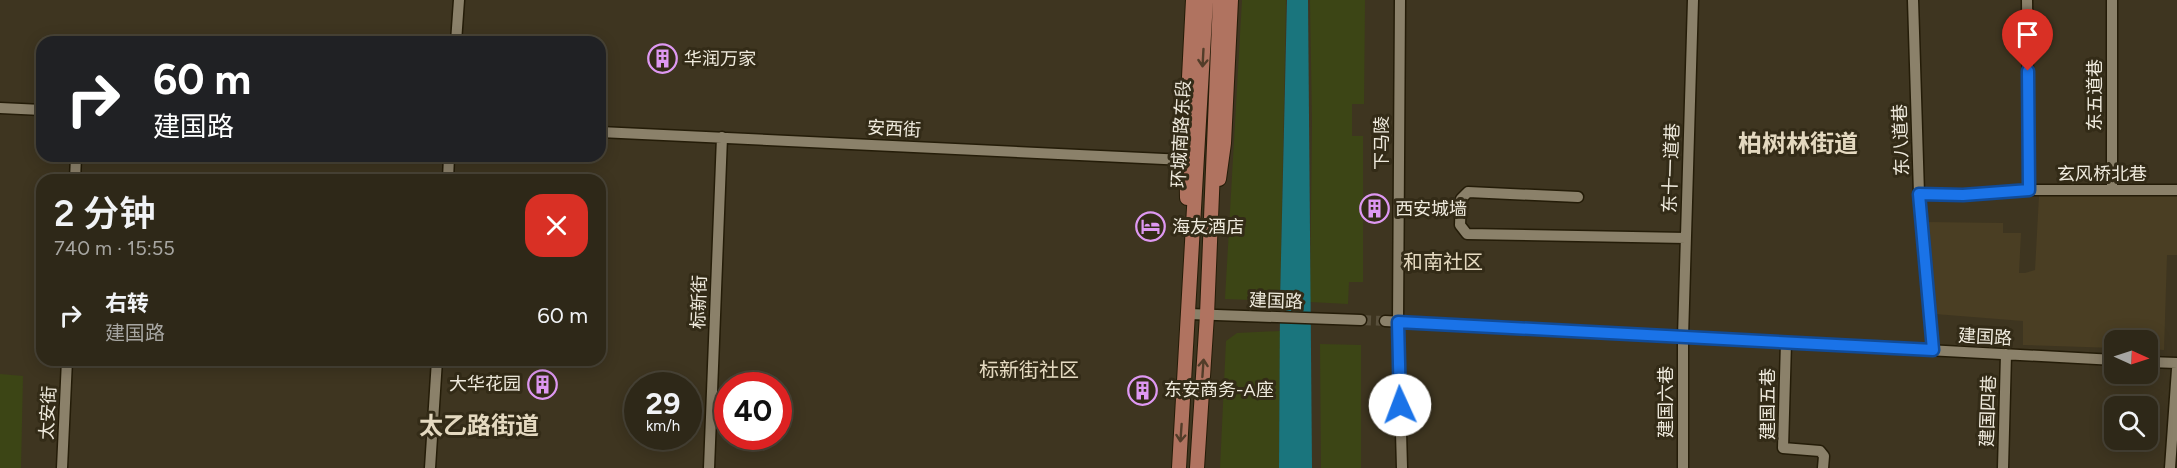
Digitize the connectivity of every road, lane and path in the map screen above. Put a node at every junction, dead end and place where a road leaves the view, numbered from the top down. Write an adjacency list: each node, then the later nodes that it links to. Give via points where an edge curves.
1 (459, 0): 11 (street)
2 (1193, 0): 16 (main road, 环城南路东段)
3 (1206, 0): 24 (main road, 环城南路东段, one-way to 24)
4 (1220, 0): 23 (main road, 环城南路东段)
5 (1231, 0): 23 (main road, 环城南路东段, via 1224,143)
6 (1400, 0): 29 (street, 下马陵)
7 (1693, 0): 22 (street, 东十一道巷)
8 (1913, 0): 20 (street, 东八道巷)
9 (2027, 0): 17 (street)
10 (2112, 0): 18 (street, 东五道巷)
11 (456, 36)
12 (0, 108): 13 (street)
13 (36, 110)
14 (606, 132): 15 (street, 安西街)
15 (722, 137): 16 (street, 安西街); 42 (street, 标新街)
16 (1185, 160): 24 (main road, 环城南路东段)
17 (2029, 190): 18 (street, 玄风桥北巷); 20 (street, 玄风桥北巷)
18 (2112, 190): 19 (street, 玄风桥北巷)
19 (2177, 190)
20 (1919, 194): 32 (street, 东八道巷)
21 (1578, 197): 22 (street, via 1468,192 1461,199 1460,225 1467,234)
22 (1686, 238): 30 (street, 东十一道巷)
23 (1207, 267): 26 (main road, 环城南路东段)
24 (1191, 269): 25 (main road, 环城南路东段)
25 (1189, 314): 26 (street, 建国路); 43 (main road, 环城南路东段, one-way to 43)
26 (1206, 315): 27 (street, 建国路); 44 (main road, 环城南路东段, one-way to 26)
27 (1361, 320)
28 (1385, 321): 29 (street, 建国路)
29 (1398, 322): 30 (street, 建国路); 45 (street, 下马陵)
30 (1683, 337): 31 (street, 建国路); 46 (street, 建国六巷)
31 (1786, 342): 32 (street, 建国路); 47 (street, 建国五巷, via 1783,448 1820,451 1824,456)
32 (1933, 350): 33 (street, 建国路)
33 (2006, 354): 34 (street, 建国路); 48 (street, 建国四巷)
34 (2104, 359)
35 (2158, 362): 36 (street)
36 (2177, 363)
37 (67, 366): 40 (street, 太安街)
38 (437, 366): 41 (street)
39 (2177, 369): 49 (street)
40 (62, 468)
41 (430, 468)
42 (710, 468)
43 (1179, 468)
44 (1197, 468)
45 (1402, 468)
46 (1683, 468)
47 (1823, 468)
48 (2003, 468)
49 (2170, 468)

